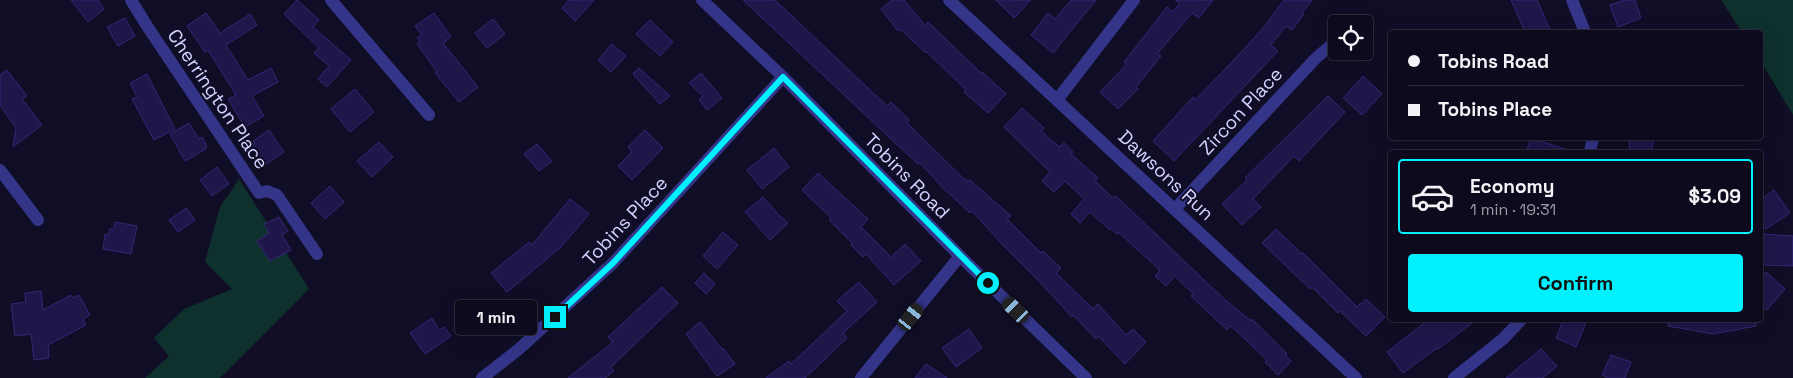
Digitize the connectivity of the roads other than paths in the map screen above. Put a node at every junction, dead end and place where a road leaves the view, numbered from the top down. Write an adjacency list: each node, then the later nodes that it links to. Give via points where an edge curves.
1 (131, 0): 15 (street, Cherrington Place, via 259,193 267,191 277,195)
2 (331, 0): 11 (street)
3 (702, 0): 9 (street, Tobins Road)
4 (949, 0): 10 (street, Dawsons Run)
5 (1134, 0): 10 (street)
6 (1572, 0): 7 (street)
7 (1584, 30)
8 (1328, 48): 13 (street, Zircon Place)
9 (783, 77): 16 (street, Tobins Road); 18 (street, Tobins Place, via 613,263 520,349)
10 (1057, 100): 13 (street, Dawsons Run)
11 (429, 115)
12 (0, 170): 14 (street)
13 (1175, 209): 21 (street, Dawsons Run)
14 (38, 220)
15 (317, 254)
16 (960, 256): 19 (street); 20 (street, Tobins Road)
17 (1519, 322): 22 (street)
18 (482, 378)
19 (861, 378)
20 (1086, 378)
21 (1356, 378)
22 (1454, 378)

